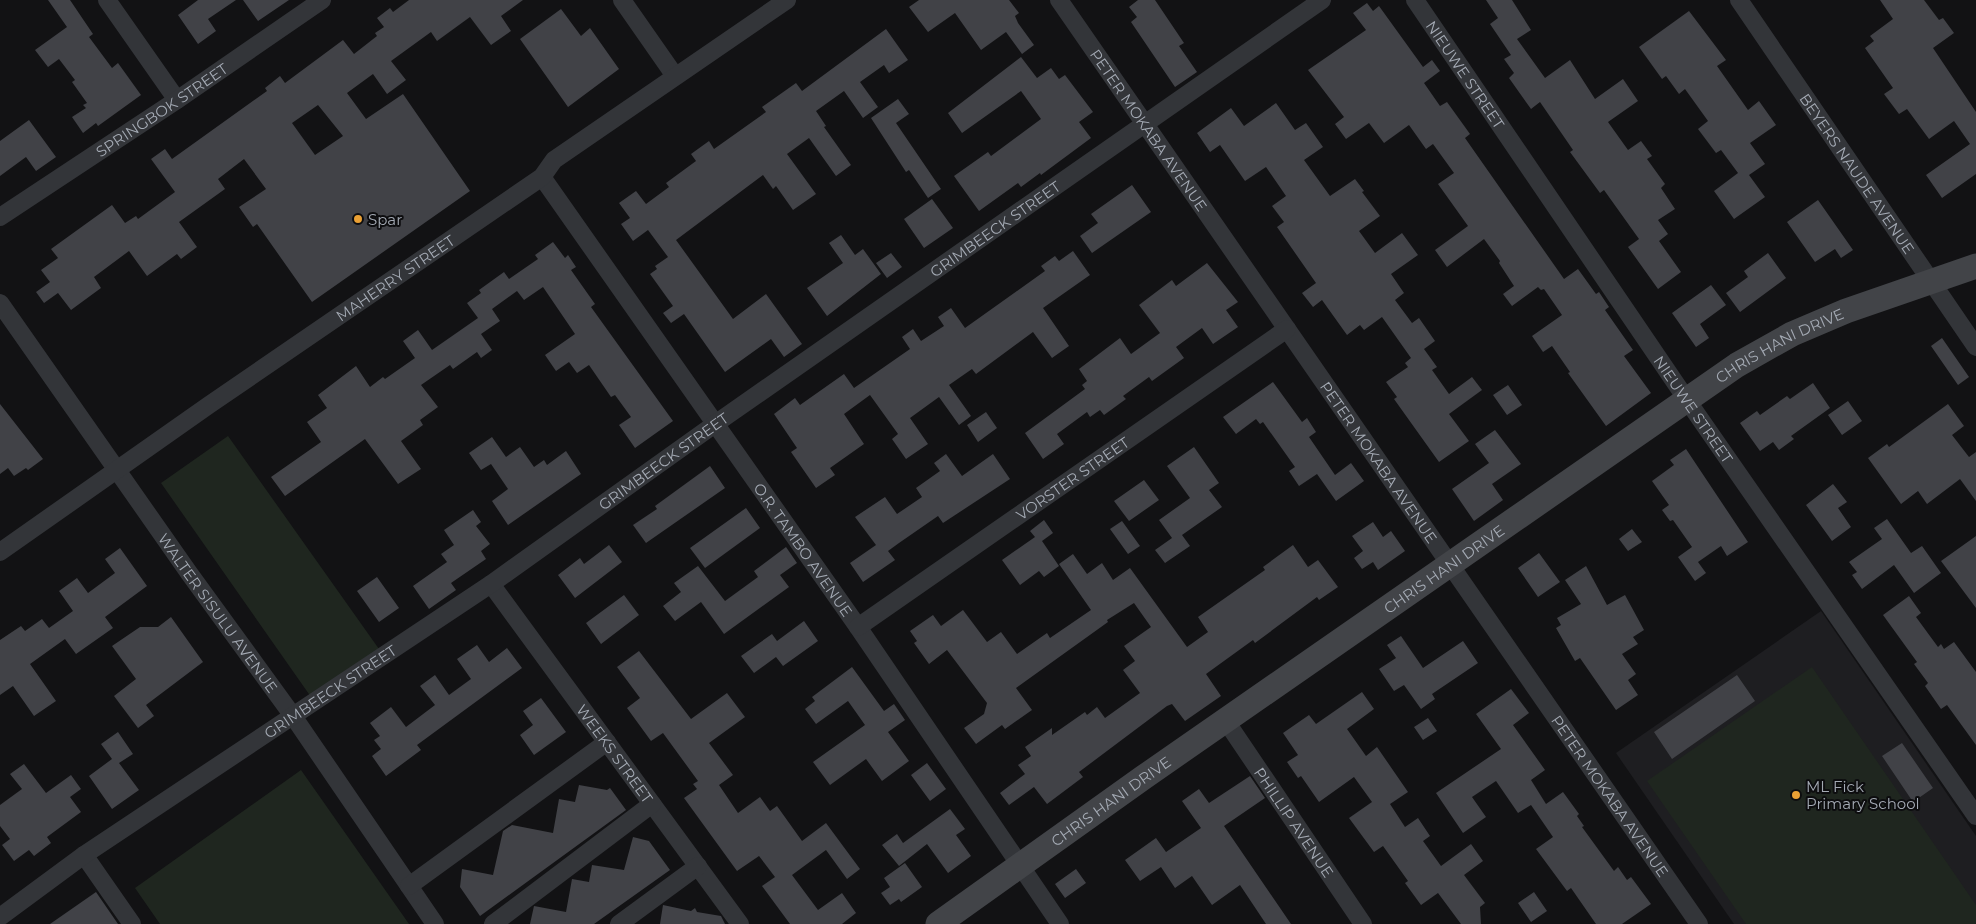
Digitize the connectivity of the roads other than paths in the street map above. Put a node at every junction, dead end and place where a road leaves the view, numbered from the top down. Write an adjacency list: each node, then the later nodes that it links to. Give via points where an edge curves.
1 (107, 0): 10 (street)
2 (322, 0): 10 (street, SPRINGBOK STREET)
3 (622, 0): 9 (street)
4 (787, 0): 9 (street, MAHERRY STREET)
5 (1059, 0): 11 (street, PETER MOKABA AVENUE)
6 (1322, 0): 11 (street, GRIMBEECK STREET)
7 (1415, 0): 19 (street, NIEUWE STREET)
8 (1739, 0): 15 (street, BEYERS NAUDE AVENUE)
9 (675, 76): 12 (street, MAHERRY STREET, via 554,160)
10 (177, 100): 13 (street, SPRINGBOK STREET)
11 (1145, 123): 17 (street, PETER MOKABA AVENUE); 20 (street, GRIMBEECK STREET)
12 (542, 177): 20 (street, O.R. TAMBO AVENUE); 21 (street, MAHERRY STREET)
13 (0, 217)
14 (1976, 266): 15 (street, CHRIS HANI DRIVE)
15 (1931, 282): 18 (street, BEYERS NAUDE AVENUE); 19 (street, CHRIS HANI DRIVE, via 1846,311 1792,334 1736,365)
16 (0, 303): 21 (street, WALTER SISULU AVENUE)
17 (1287, 329): 23 (street, PETER MOKABA AVENUE); 25 (street, VORSTER STREET)
18 (1976, 347)
19 (1687, 400): 23 (street, CHRIS HANI DRIVE); 30 (street, NIEUWE STREET)
20 (715, 424): 24 (street, GRIMBEECK STREET); 25 (street, O.R. TAMBO AVENUE)
21 (116, 469): 22 (street, MAHERRY STREET); 26 (street, WALTER SISULU AVENUE)
22 (0, 552)
23 (1451, 564): 27 (street, CHRIS HANI DRIVE); 44 (street, PETER MOKABA AVENUE)
24 (491, 584): 26 (street, GRIMBEECK STREET); 28 (street, WEEKS STREET)
25 (858, 627): 33 (street, O.R. TAMBO AVENUE)
26 (293, 716): 31 (street, GRIMBEECK STREET); 34 (street, WALTER SISULU AVENUE)
27 (1226, 721): 33 (street, CHRIS HANI DRIVE); 43 (street, PHILLIP AVENUE)
28 (606, 742): 29 (street, WEEKS STREET); 34 (street)
29 (652, 804): 32 (street, WEEKS STREET); 38 (street)
30 (1976, 816)
31 (84, 855): 35 (street, GRIMBEECK STREET); 36 (street)
32 (698, 866): 39 (street); 40 (street, WEEKS STREET)
33 (1019, 866): 41 (street, CHRIS HANI DRIVE); 42 (street, O.R. TAMBO AVENUE)
34 (409, 886): 37 (street, WALTER SISULU AVENUE)
35 (0, 918)
36 (132, 924)
37 (435, 924)
38 (493, 924)
39 (620, 924)
40 (740, 924)
41 (938, 924)
42 (1060, 924)
43 (1363, 924)
44 (1699, 924)

